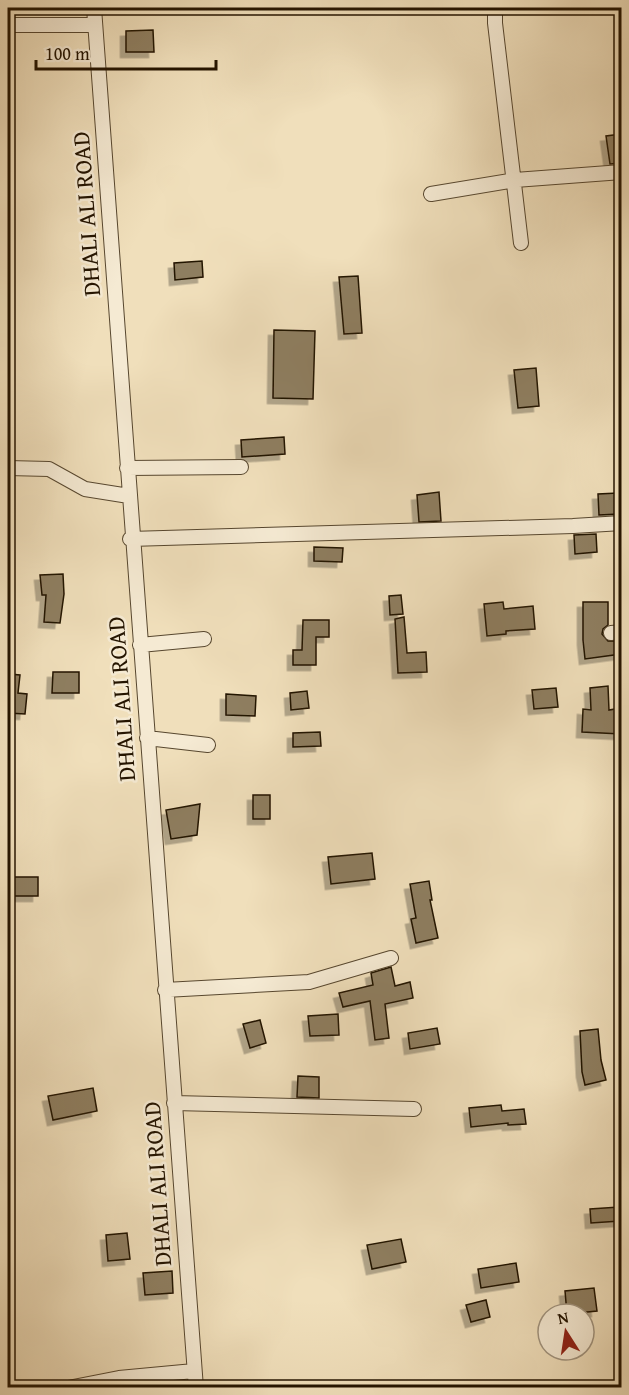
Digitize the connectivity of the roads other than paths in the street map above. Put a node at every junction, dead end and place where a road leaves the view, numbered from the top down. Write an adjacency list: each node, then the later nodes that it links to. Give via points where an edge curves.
1 (94, 8): 4 (street, DHALI ALI ROAD)
2 (495, 8): 6 (street)
3 (8, 25): 4 (street)
4 (95, 25): 11 (street, DHALI ALI ROAD)
5 (621, 172): 6 (street)
6 (515, 180): 7 (street); 8 (street)
7 (431, 194)
8 (521, 243)
9 (241, 466): 11 (street)
10 (8, 468): 12 (street, via 49,469 85,489)
11 (127, 468): 12 (street, DHALI ALI ROAD)
12 (129, 496): 14 (street, DHALI ALI ROAD)
13 (621, 523): 14 (street)
14 (131, 539): 16 (street, DHALI ALI ROAD)
15 (204, 639): 16 (street)
16 (140, 645): 17 (street, DHALI ALI ROAD)
17 (147, 738): 18 (street); 20 (street, DHALI ALI ROAD)
18 (208, 745)
19 (391, 958): 20 (street, via 309,981)
20 (165, 990): 21 (street, DHALI ALI ROAD)
21 (174, 1103): 22 (street); 23 (street, DHALI ALI ROAD)
22 (414, 1109)
23 (194, 1371): 24 (street, via 119,1378); 25 (street, DHALI ALI ROAD)
24 (68, 1388)
25 (196, 1388)

